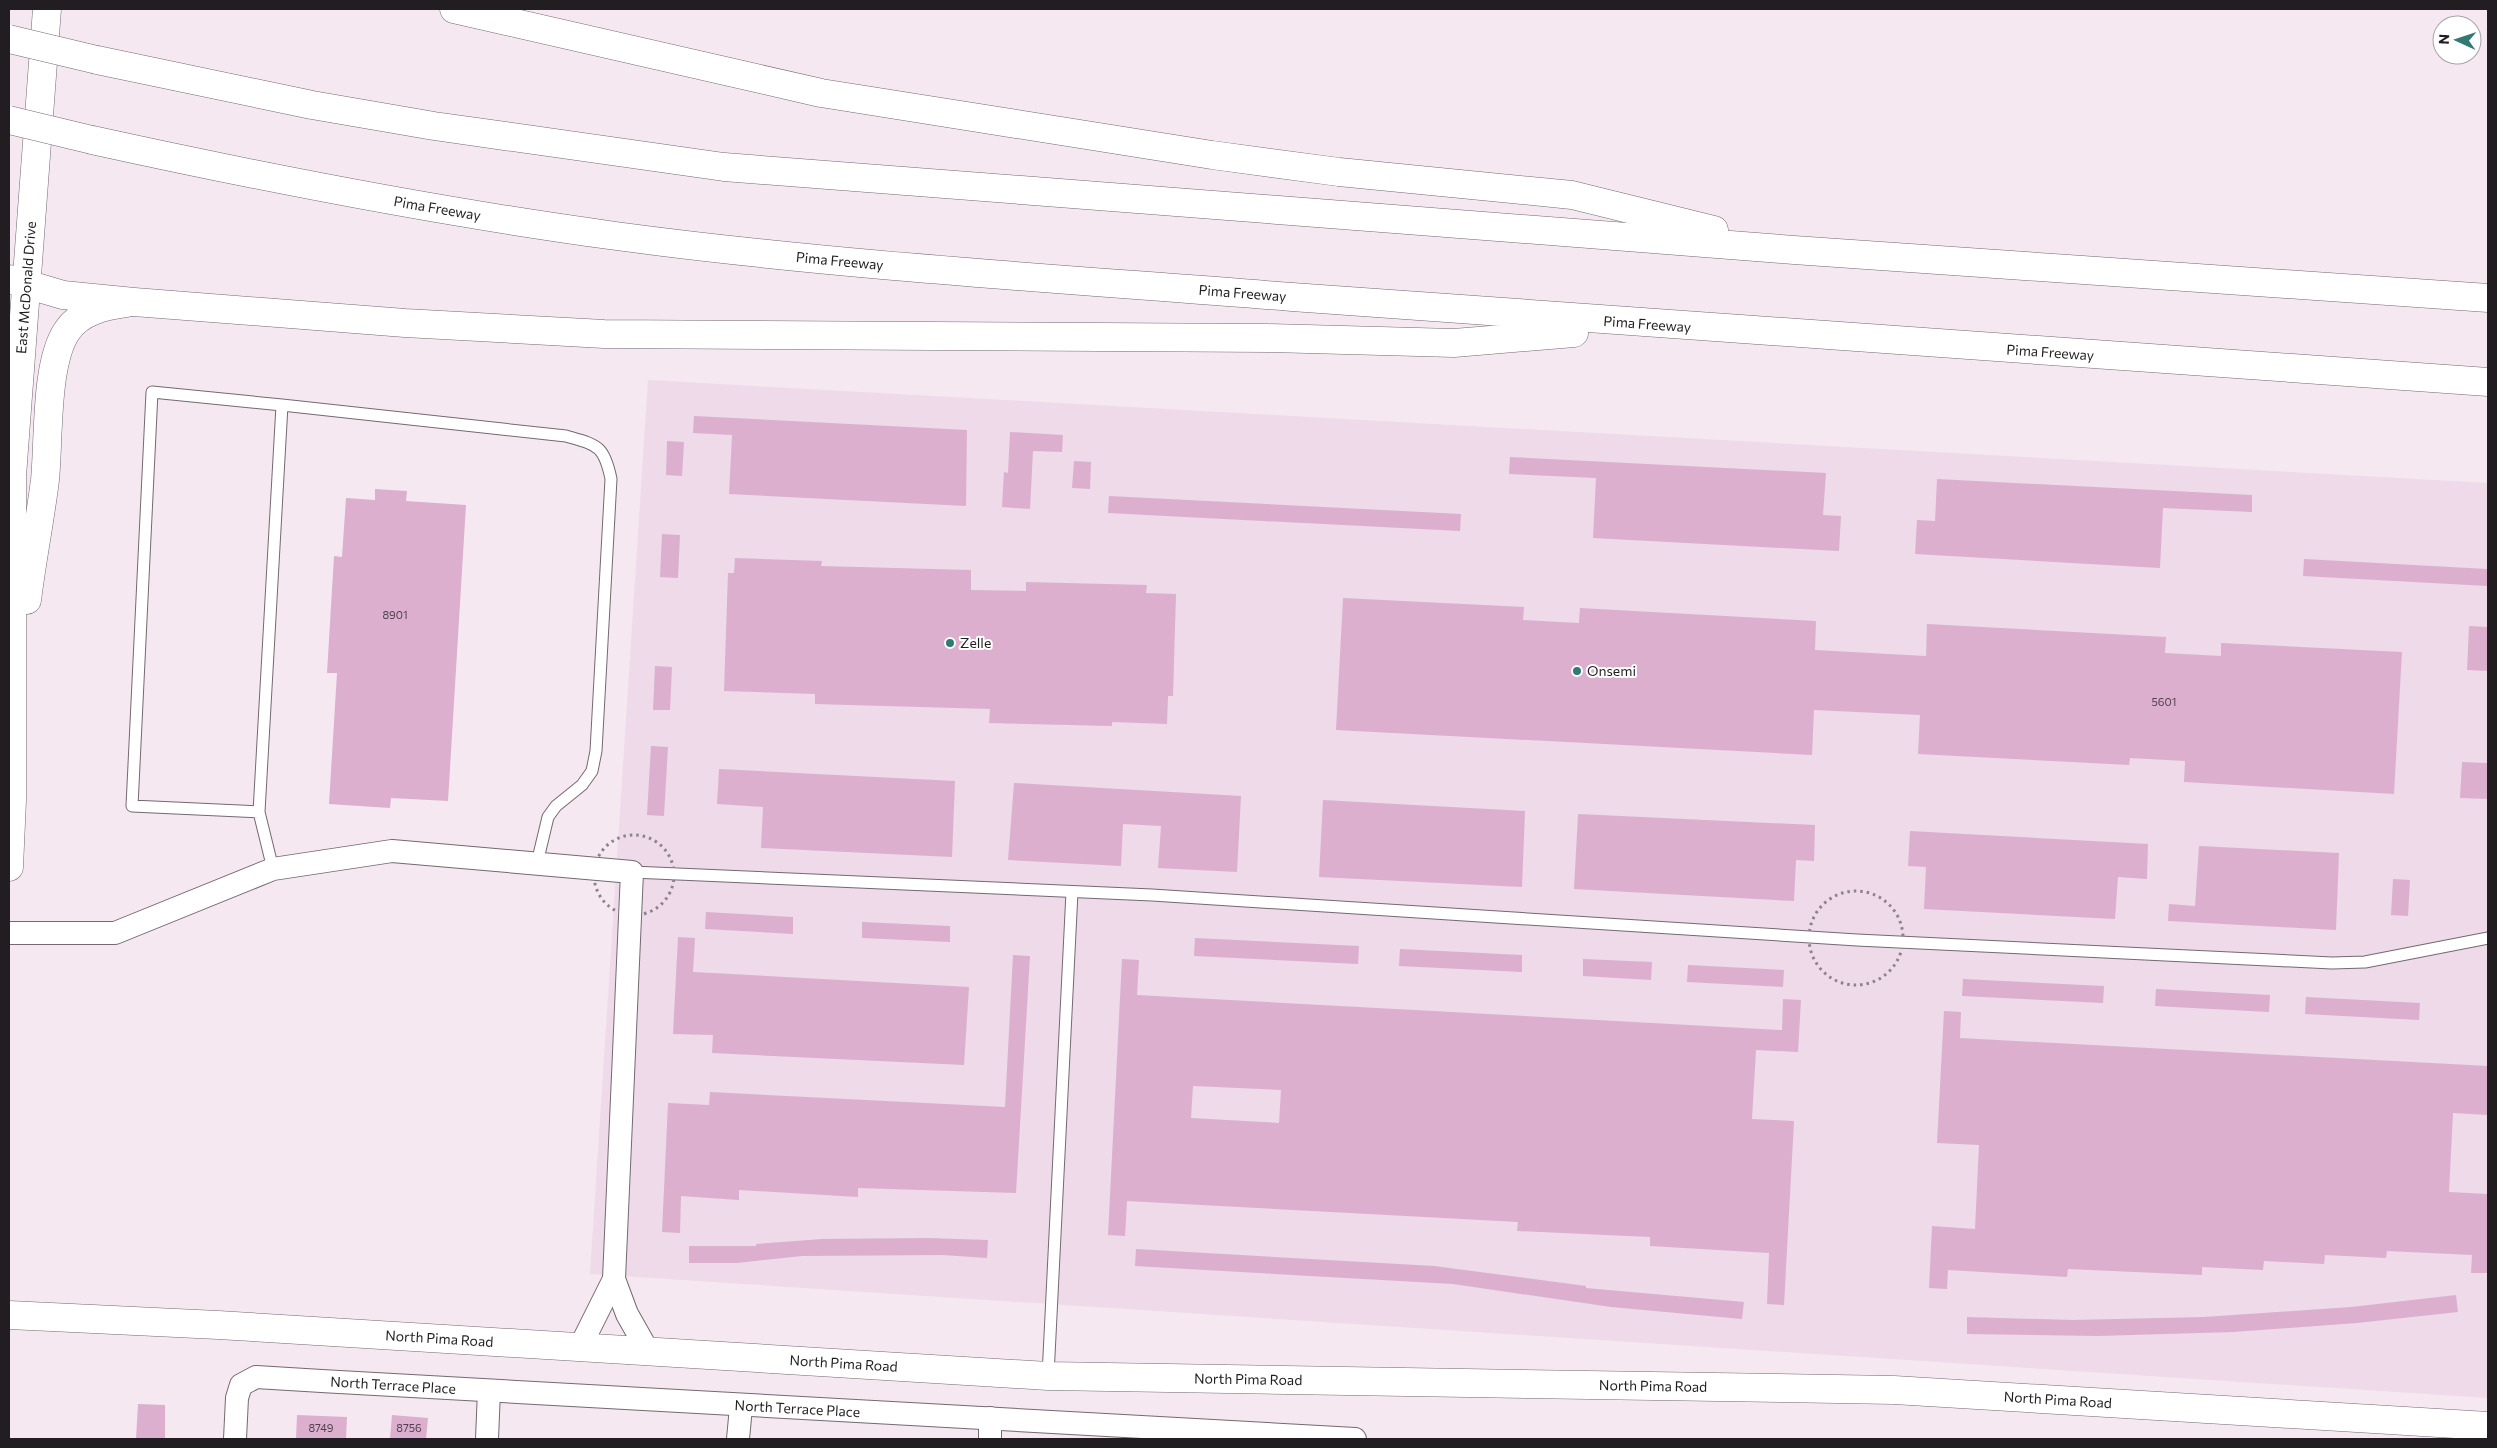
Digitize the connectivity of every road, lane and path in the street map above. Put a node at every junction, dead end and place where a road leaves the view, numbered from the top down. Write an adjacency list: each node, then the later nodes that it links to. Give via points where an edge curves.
1 (48, 9): 6 (main road, East McDonald Drive)
2 (454, 9): 5 (main road, via 822,93 1222,157 1572,195)
3 (9, 39): 5 (main road, bridge, via 331,108 434,126 724,166)
4 (9, 120): 9 (main road, Pima Freeway, bridge, via 263,178 618,236 903,266)
5 (1794, 250): 7 (main road)
6 (18, 282): 8 (main road, via 63,294); 12 (main road, East McDonald Drive, via 12,476)
7 (2488, 298)
8 (134, 302): 9 (main road, via 395,322 614,334 1267,338 1454,343); 12 (main road, via 104,306 81,316 67,330 59,346 53,372 45,480)
9 (1658, 327): 10 (main road, Pima Freeway)
10 (2488, 382)
11 (282, 405): 13 (lane); 13 (lane, via 152,392 132,806); 14 (lane, via 566,436 594,444 606,458 611,480 596,751 592,771 582,785 556,806 548,817)
12 (12, 716): 15 (main road, East McDonald Drive)
13 (259, 812): 16 (lane)
14 (537, 863): 16 (street, via 392,851); 17 (street)
15 (9, 868)
16 (273, 869): 19 (street, via 115,933)
17 (632, 872): 18 (lane); 21 (street)
18 (1072, 892): 20 (lane, via 1847,939 2332,963 2365,962); 25 (lane)
19 (9, 933)
20 (2488, 938)
21 (614, 1279): 23 (street); 24 (street, via 627,1314)
22 (9, 1315): 23 (main road, North Pima Road)
23 (579, 1349): 24 (main road, North Pima Road)
24 (649, 1353): 25 (main road, North Pima Road)
25 (1048, 1376): 28 (main road, North Pima Road, via 1894,1390)
26 (489, 1391): 27 (street, North Terrace Place); 31 (street, North Terrace Place, via 256,1377 241,1385); 32 (street)
27 (740, 1407): 29 (street, North Terrace Place); 33 (street)
28 (2488, 1426)
29 (990, 1429): 30 (street, North Terrace Place)
30 (1246, 1436): 34 (street, North Terrace Place)
31 (234, 1439)
32 (487, 1439)
33 (738, 1439)
34 (1355, 1439)

